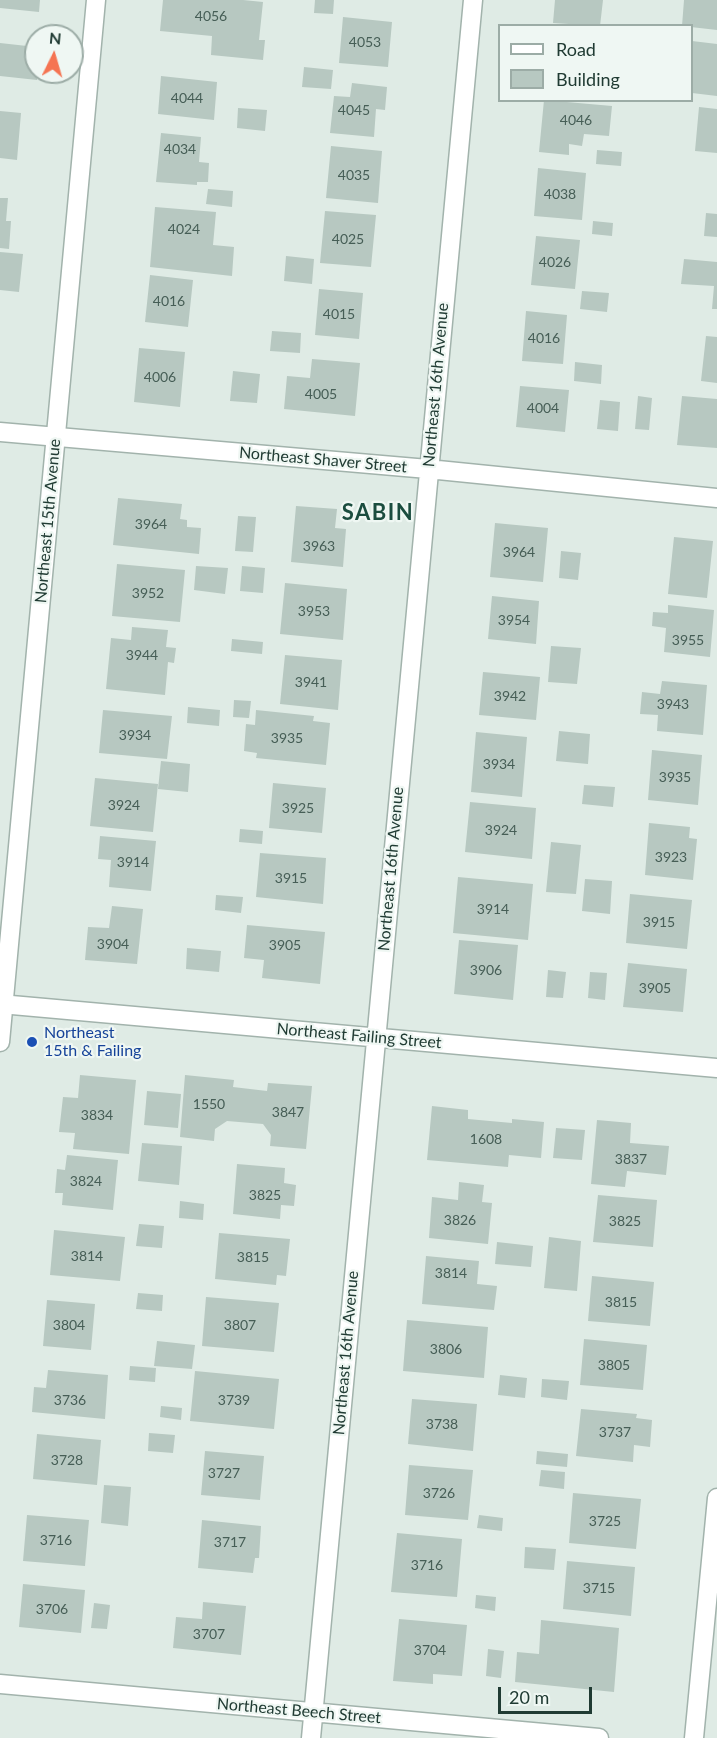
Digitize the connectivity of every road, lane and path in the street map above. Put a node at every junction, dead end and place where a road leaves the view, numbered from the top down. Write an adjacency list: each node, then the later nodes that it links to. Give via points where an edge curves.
1 (96, 0): 4 (street, Northeast 15th Avenue)
2 (473, 0): 5 (street, Northeast 16th Avenue)
3 (0, 432): 4 (street, Northeast Shaver Street)
4 (56, 438): 5 (street, Northeast Shaver Street); 7 (street, Northeast 15th Avenue)
5 (428, 469): 6 (street, Northeast Shaver Street); 8 (street, Northeast 16th Avenue)
6 (717, 498)
7 (2, 1004): 8 (street, Northeast Failing Street); 9 (street, Northeast 15th Avenue)
8 (375, 1037): 10 (street, Northeast Failing Street); 13 (street, Northeast 16th Avenue)
9 (0, 1042)
10 (717, 1068)
11 (717, 1498): 16 (street)
12 (0, 1684): 13 (street, Northeast Beech Street)
13 (313, 1712): 14 (street, Northeast 16th Avenue); 15 (street, Northeast Beech Street)
14 (310, 1738)
15 (599, 1738)
16 (694, 1738)

